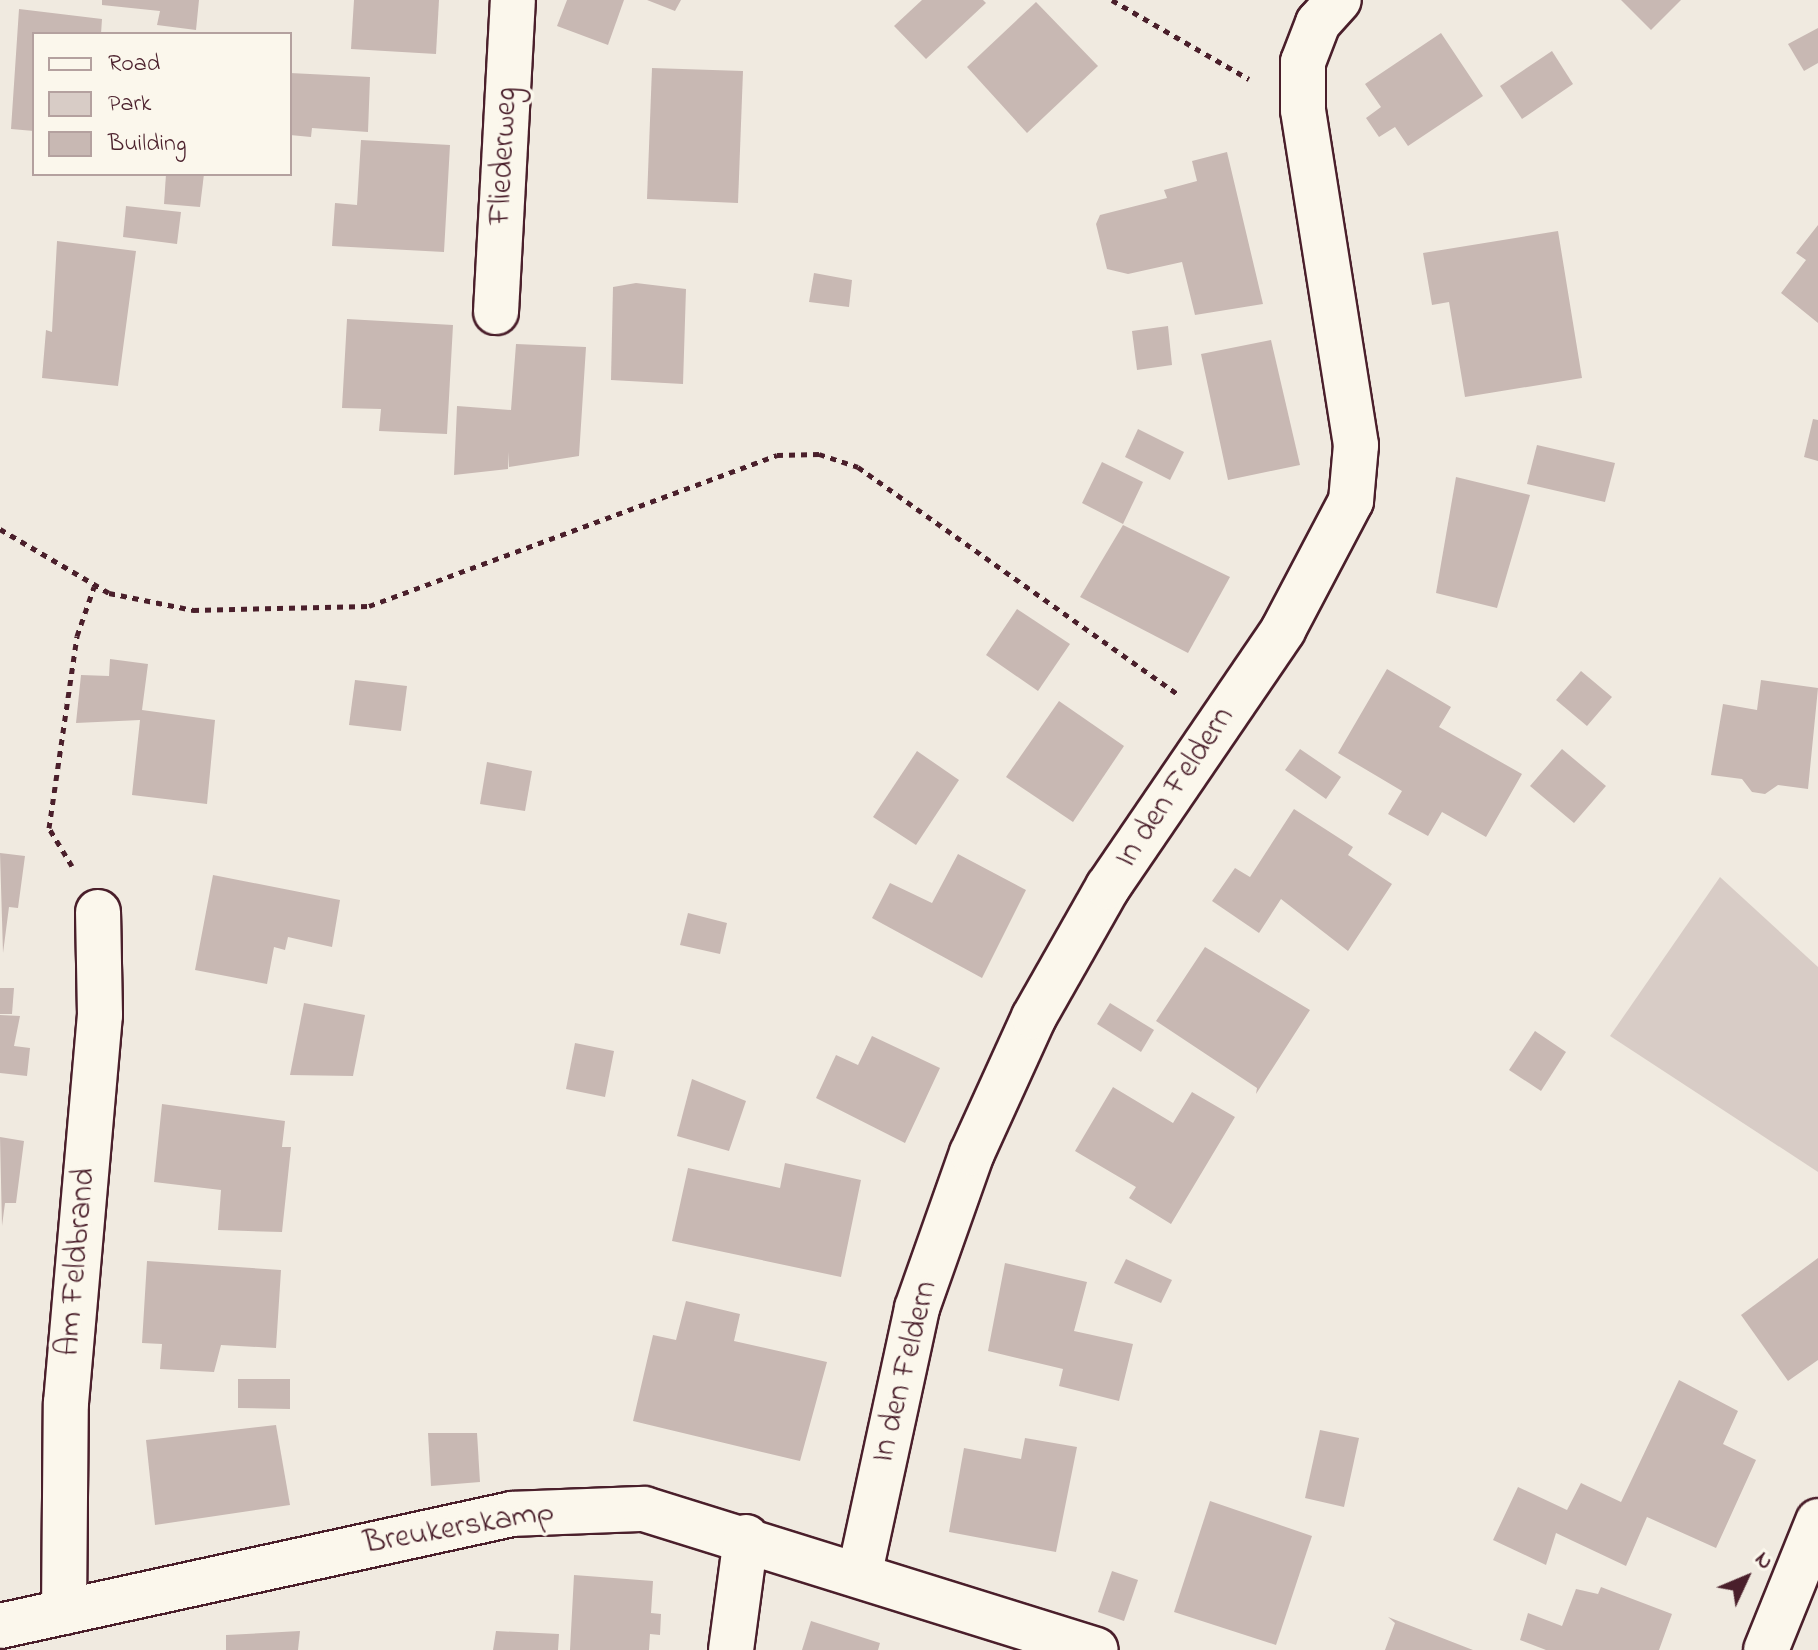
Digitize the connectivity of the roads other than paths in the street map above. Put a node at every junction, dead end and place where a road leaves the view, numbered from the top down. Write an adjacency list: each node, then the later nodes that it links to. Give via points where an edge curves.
1 (513, 0): 3 (street, Fliederweg)
2 (1339, 0): 7 (street, In den Feldern, via 1318,23 1303,62 1303,110 1356,445 1351,501 1283,630 1108,887 1034,1017 972,1153 917,1308)
3 (496, 312)
4 (98, 912): 8 (street, Am Feldbrand, via 100,1015 66,1403)
5 (1818, 1521): 12 (street)
6 (746, 1537): 7 (street, Breukerskamp); 8 (street, Breukerskamp, via 644,1509 512,1514); 10 (street)
7 (860, 1572): 11 (street, Breukerskamp)
8 (64, 1612): 9 (street, Breukerskamp)
9 (0, 1626)
10 (731, 1650)
11 (1096, 1650)
12 (1766, 1650)

